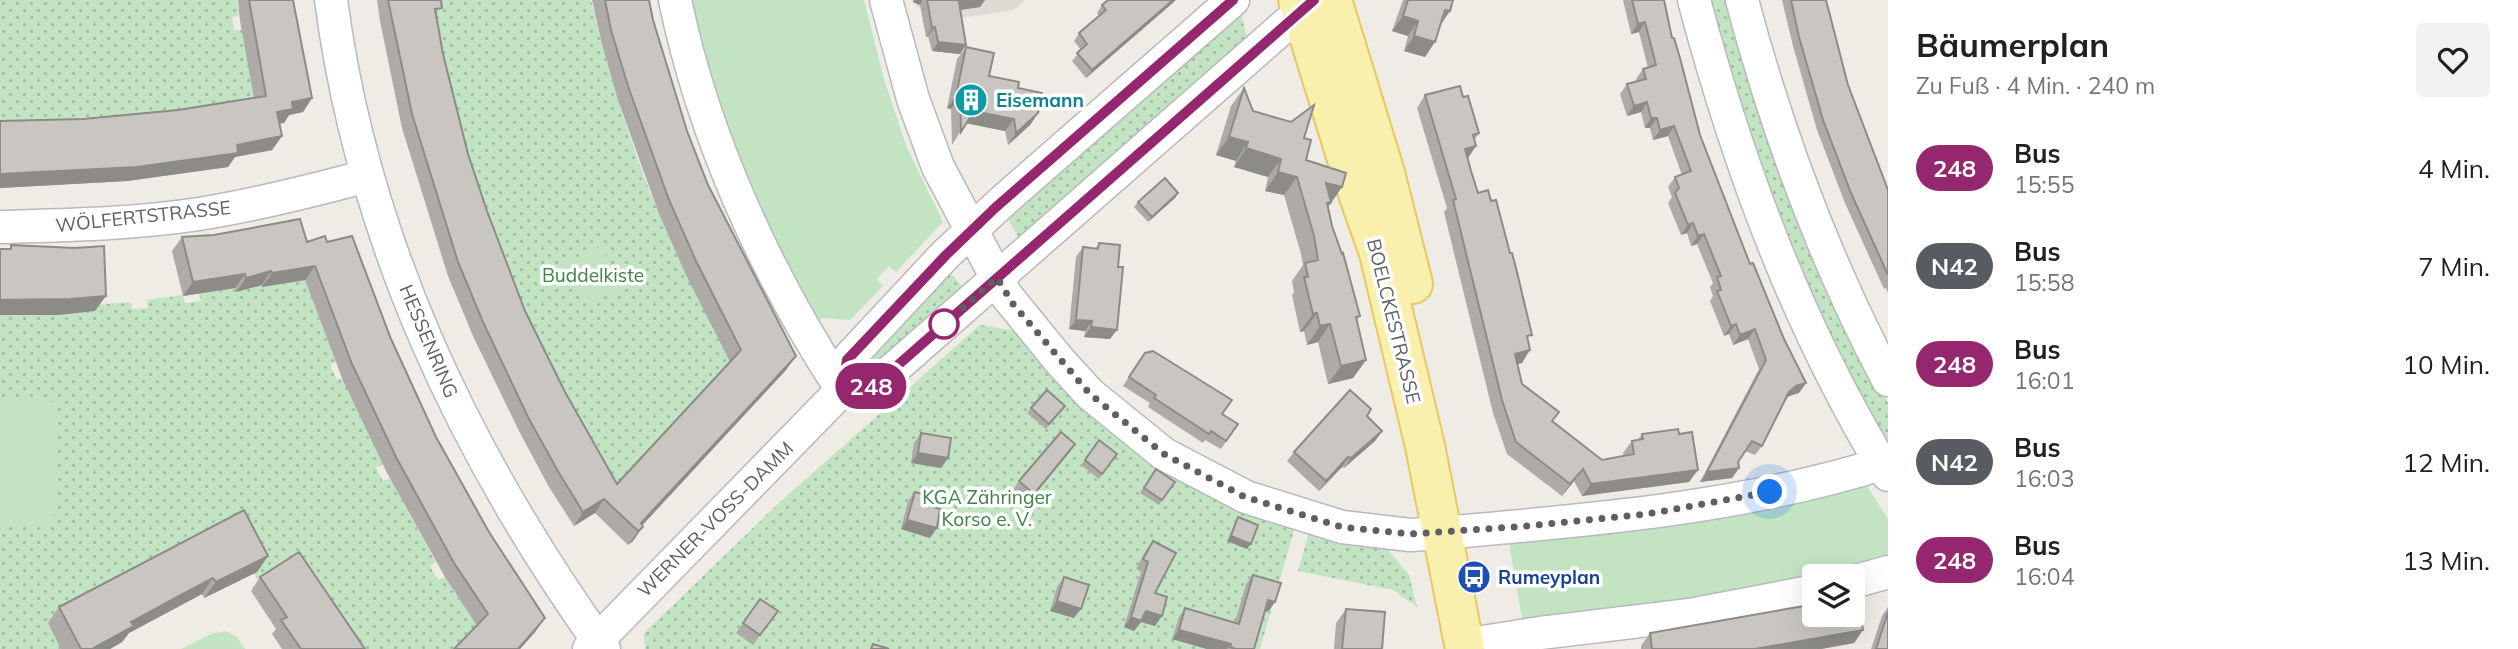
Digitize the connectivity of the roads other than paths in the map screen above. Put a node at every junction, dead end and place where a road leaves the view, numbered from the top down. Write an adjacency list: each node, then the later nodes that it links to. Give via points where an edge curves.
1 (331, 0): 8 (street, HESSENRING)
2 (675, 0): 13 (street, via 699,96 744,208 806,334)
3 (886, 0): 10 (street, via 928,142)
4 (1233, 0): 10 (street)
5 (1695, 0): 14 (street, via 1763,221 1819,349)
6 (1742, 0): 12 (street, via 1807,204 1838,280)
7 (1312, 3): 11 (street); 15 (main road, BOELCKESTRASSE, via 1369,177 1407,255)
8 (367, 176): 9 (street, WÖLFERTSTRASSE, via 198,214); 19 (street, HESSENRING, via 410,300 463,421 526,534)
9 (0, 228)
10 (972, 230): 11 (street); 13 (street, via 847,360)
11 (997, 278): 13 (street, via 874,386); 15 (street, via 1013,304 1090,394 1164,454 1245,497 1342,527 1410,534)
12 (1888, 380)
13 (842, 390): 19 (street, WERNER-VOSS-DAMM)
14 (1886, 467): 15 (street, via 1711,504 1615,518)
15 (1454, 532): 20 (main road, BOELCKESTRASSE)
16 (1888, 572): 17 (street)
17 (1865, 579)
18 (1802, 593): 20 (street, via 1690,615 1540,632)
19 (597, 646)
20 (1476, 646)

